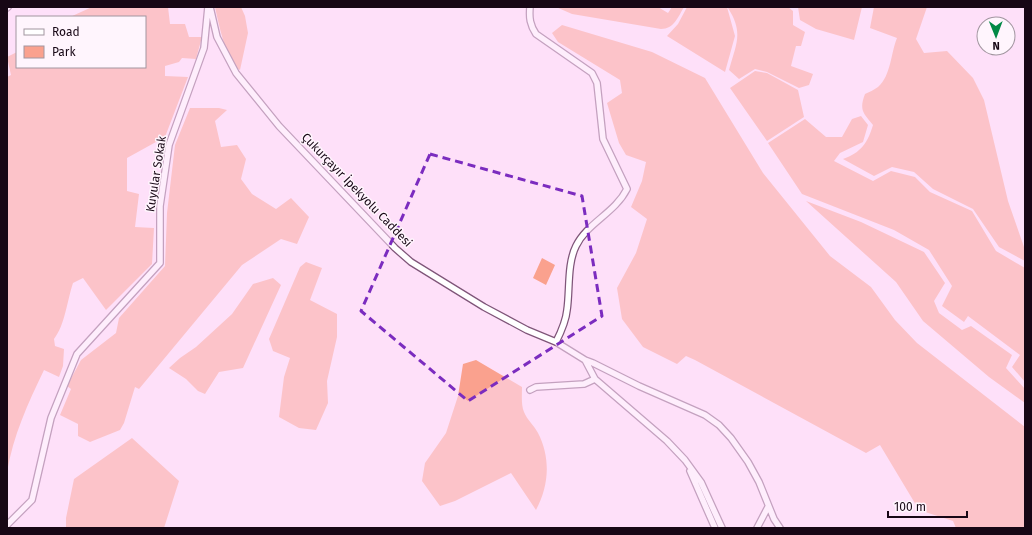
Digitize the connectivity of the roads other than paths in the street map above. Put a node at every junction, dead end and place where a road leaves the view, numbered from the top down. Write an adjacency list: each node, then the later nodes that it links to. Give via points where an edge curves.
1 (209, 7): 3 (street, Çukurçayır İpekyolu Caddesi, via 217,36 236,73 279,126 394,248 411,262 484,307); 9 (street, Kuyular Sokak, via 204,48 169,145 160,206 160,263 77,354 51,418 32,500)
2 (530, 7): 3 (street, via 529,19 536,34 592,73 597,84 603,139 627,189 621,200 576,244 572,254 567,312)
3 (556, 342): 4 (street, Çukurçayır İpekyolu Caddesi)
4 (584, 360): 5 (street, Çukurçayır İpekyolu Caddesi); 8 (street, via 705,415 719,425 748,462)
5 (595, 379): 6 (street, via 584,384 536,387); 7 (street, Çukurçayır İpekyolu Caddesi, via 667,441)
6 (530, 390)
7 (685, 460): 10 (street, Çukurçayır İpekyolu Caddesi); 11 (street, Çukurçayır İpekyolu Caddesi, via 700,482)
8 (768, 507): 12 (street); 13 (street)
9 (7, 525)
10 (715, 528)
11 (722, 528)
12 (757, 528)
13 (780, 528)

